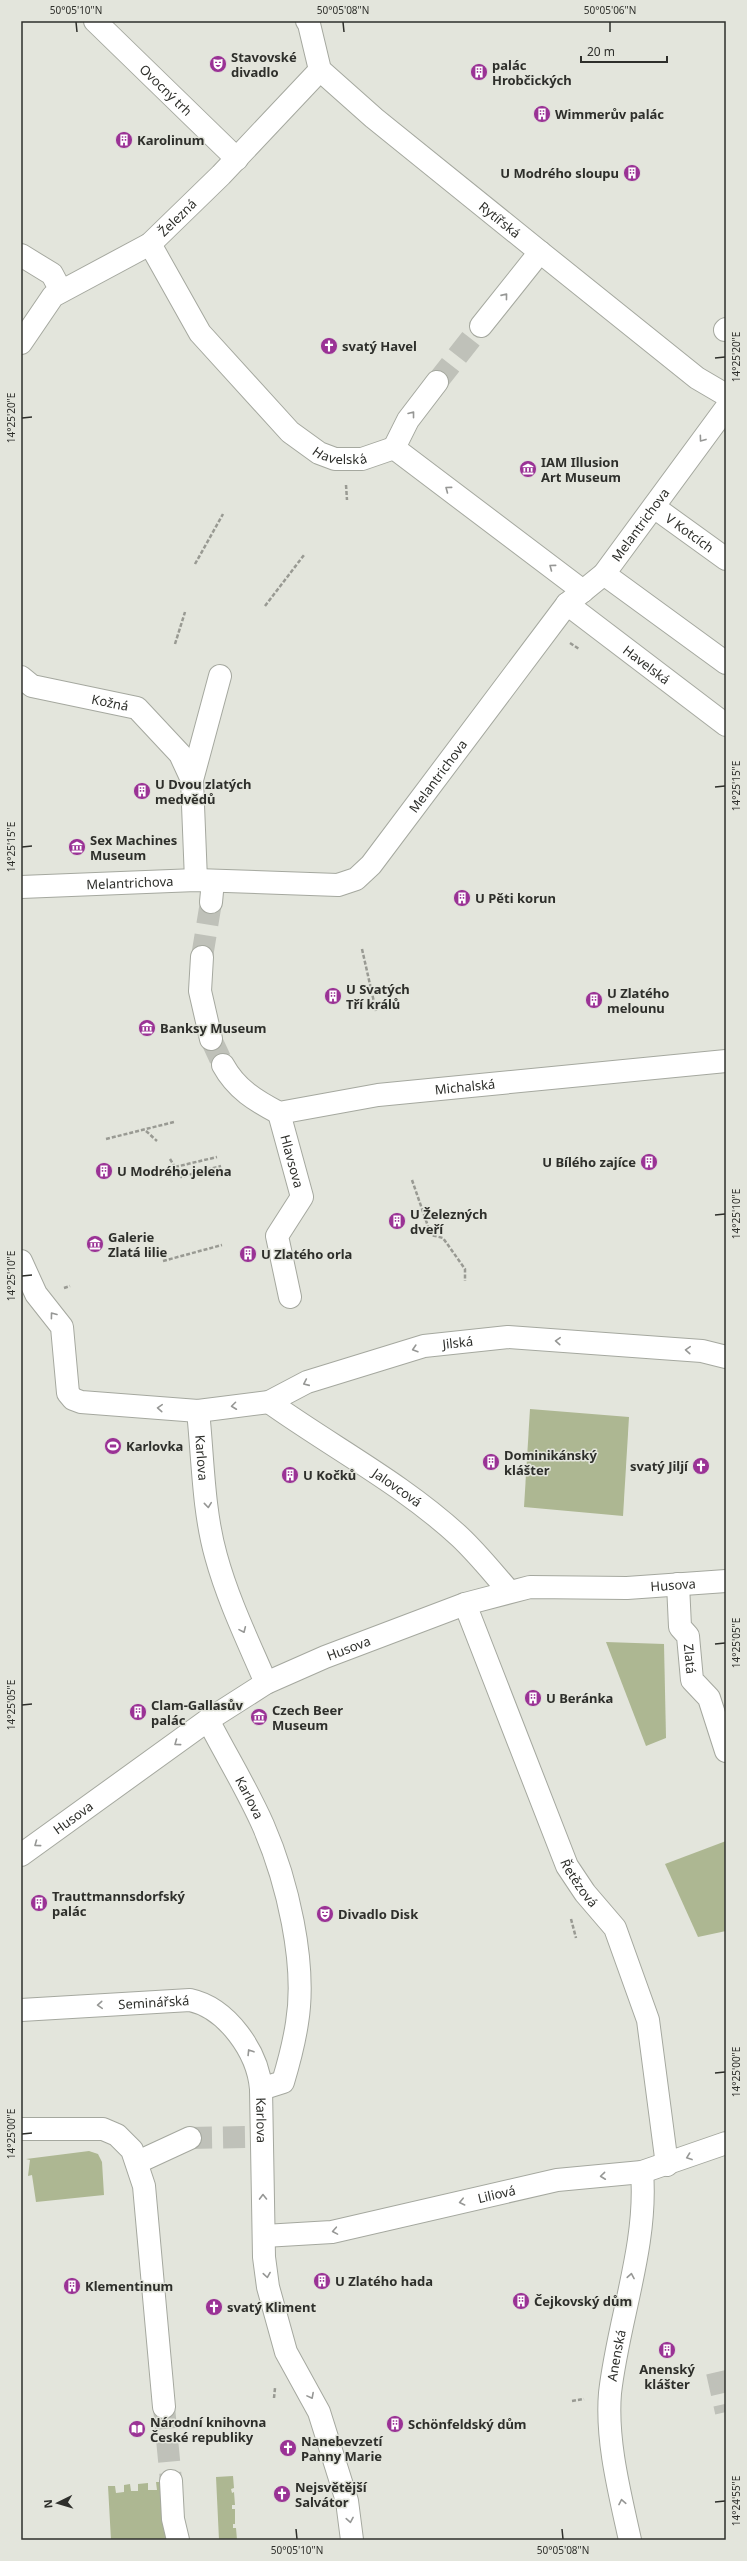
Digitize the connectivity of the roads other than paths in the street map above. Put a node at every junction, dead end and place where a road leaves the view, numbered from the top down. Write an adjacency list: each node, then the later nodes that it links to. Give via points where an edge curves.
1 (95, 21): 4 (street, Ovocný trh)
2 (307, 21): 3 (street)
3 (320, 70): 4 (street, Železná); 6 (street, Rytířská, via 374,118)
4 (237, 159): 5 (street, Železná)
5 (150, 244): 8 (street, Železná); 14 (street, Havelská, via 200,333 290,432 319,453 334,459 362,459)
6 (540, 252): 9 (street, one-way to 6); 12 (street, Rytířská, via 697,378)
7 (21, 255): 8 (street, via 52,274)
8 (61, 292): 10 (street, Železná, via 54,296)
9 (481, 326)
10 (21, 343)
11 (437, 382): 14 (street, one-way to 11, via 408,420)
12 (726, 395)
13 (726, 408): 15 (street, Melantrichova, one-way to 15)
14 (394, 448): 18 (street, Havelská, one-way to 14)
15 (654, 507): 16 (street, V Kotcích); 17 (street, Melantrichova)
16 (726, 559)
17 (604, 574): 18 (street, Melantrichova); 19 (street)
18 (575, 597): 22 (street, Havelská); 24 (street, Melantrichova, via 371,864 356,879 338,885)
19 (726, 663)
20 (220, 676): 23 (street, Kožná)
21 (21, 678): 23 (street, Kožná, via 32,686 137,708 180,754)
22 (726, 725)
23 (192, 780): 24 (street, Kožná)
24 (204, 880): 25 (street, Melantrichova); 26 (street)
25 (21, 887)
26 (211, 902)
27 (202, 957): 28 (street, via 200,991)
28 (211, 1038)
29 (726, 1061): 31 (street, Michalská, via 378,1095)
30 (223, 1065): 31 (street, via 230,1077 247,1094)
31 (279, 1113): 34 (street, Hlavsova, via 302,1197 277,1236)
32 (21, 1261): 33 (street)
33 (29, 1296): 37 (street, one-way to 33, via 81,1402 73,1399 66,1385 62,1327)
34 (290, 1297)
35 (726, 1357): 36 (street, Jilská, one-way to 36, via 702,1351 508,1337 424,1346 307,1382)
36 (269, 1402): 37 (street, Jilská, one-way to 37); 40 (street, Jalovcová, via 313,1434 390,1482 460,1538)
37 (198, 1411): 42 (street, Karlova, one-way to 42, via 209,1519 216,1555 233,1607)
38 (726, 1581): 39 (street, Husova)
39 (678, 1584): 40 (street, Husova, via 627,1588 530,1587); 44 (street, Zlatá, via 680,1627 688,1636 692,1680 709,1698)
40 (509, 1591): 41 (street, Husova)
41 (465, 1604): 42 (street, Husova, via 325,1657); 52 (street, Řetězová, via 568,1866 585,1893 615,1928 648,2020)
42 (266, 1683): 43 (street, Husova)
43 (208, 1720): 45 (street, Husova, one-way to 45); 47 (street, Karlova, via 263,1825 287,1892 297,1950 298,2021 290,2057 283,2082)
44 (726, 1752)
45 (21, 1856)
46 (21, 2010): 47 (street, Seminářská, one-way to 46, via 257,2068 248,2050 226,2021 200,2002 178,2000)
47 (261, 2089): 54 (street, Karlova, one-way to 47, via 255,2137)
48 (22, 2129): 51 (street, via 102,2129 122,2139)
49 (190, 2138): 51 (street)
50 (726, 2143): 52 (street, Liliová, one-way to 52)
51 (138, 2162): 55 (street, via 144,2186)
52 (667, 2165): 53 (street, Liliová)
53 (642, 2172): 54 (street, Liliová, one-way to 54, via 557,2180 332,2232); 59 (street, Anenská, one-way to 53, via 616,2471 610,2394 639,2232)
54 (264, 2236): 58 (street, Karlova, one-way to 58, via 268,2287 286,2352 319,2412 347,2501)
55 (164, 2407)
56 (171, 2481): 57 (street, via 173,2519)
57 (178, 2540)
58 (352, 2540)
59 (630, 2540)

